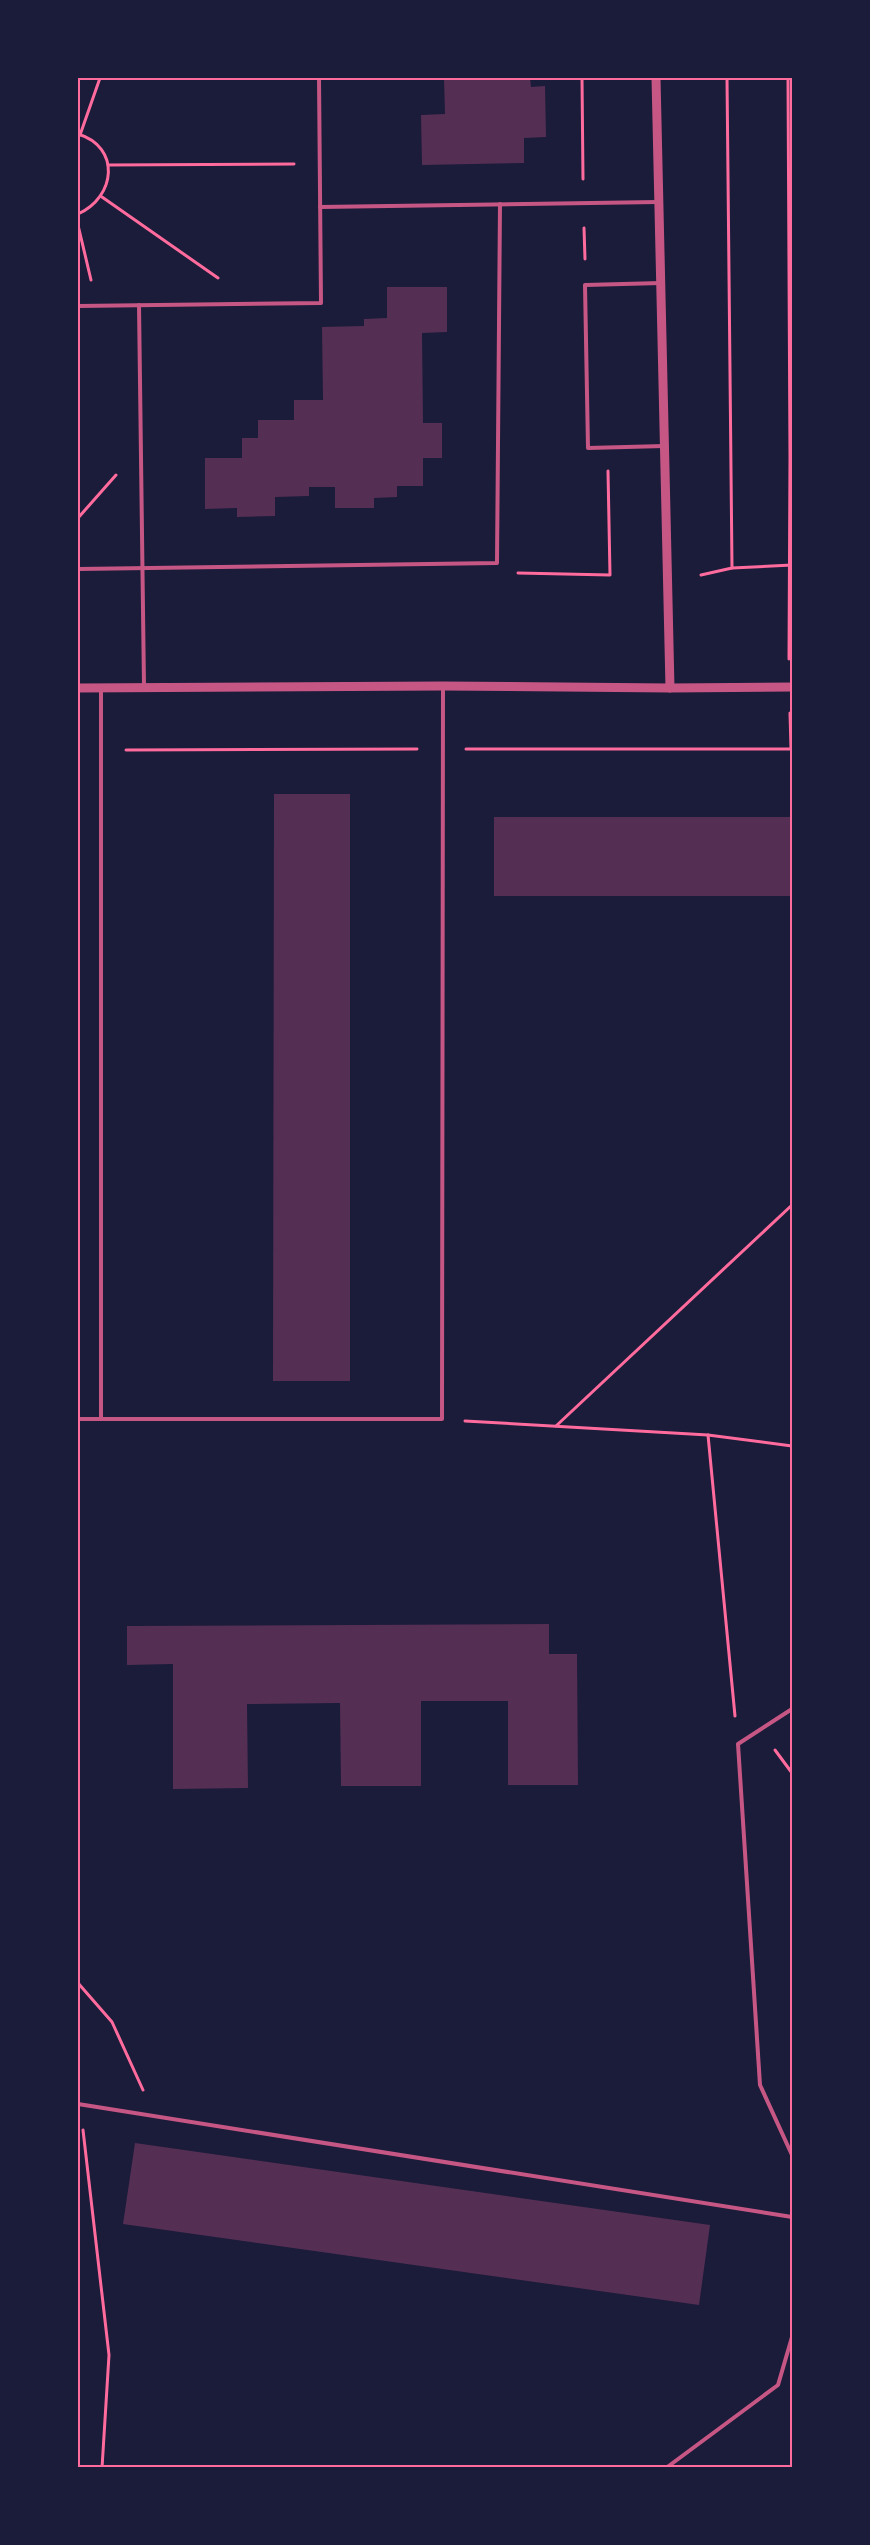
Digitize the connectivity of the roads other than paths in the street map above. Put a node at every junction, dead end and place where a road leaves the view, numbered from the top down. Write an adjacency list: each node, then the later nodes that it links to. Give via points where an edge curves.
1 (319, 78): 5 (lane)
2 (656, 78): 3 (street)
3 (659, 202): 4 (lane); 6 (street)
4 (500, 204): 5 (lane); 10 (lane, via 497,563)
5 (320, 207): 7 (lane, via 321,303)
6 (661, 283): 9 (street); 9 (lane, via 585,285 588,448)
7 (139, 305): 8 (lane); 10 (lane)
8 (78, 306)
9 (664, 446): 17 (street)
10 (143, 568): 11 (lane); 16 (lane)
11 (78, 569)
12 (443, 686): 16 (street); 17 (street); 19 (lane, via 442,1419)
13 (791, 687): 17 (street)
14 (78, 688): 15 (street)
15 (101, 688): 16 (street); 19 (lane)
16 (144, 688)
17 (670, 688)
18 (78, 1419): 19 (lane)
19 (101, 1419)
20 (792, 1708): 22 (lane, via 738,1744 760,2085)
21 (79, 2104): 23 (lane)
22 (792, 2155)
23 (792, 2217)
24 (792, 2337): 25 (lane, via 778,2385)
25 (666, 2468)

